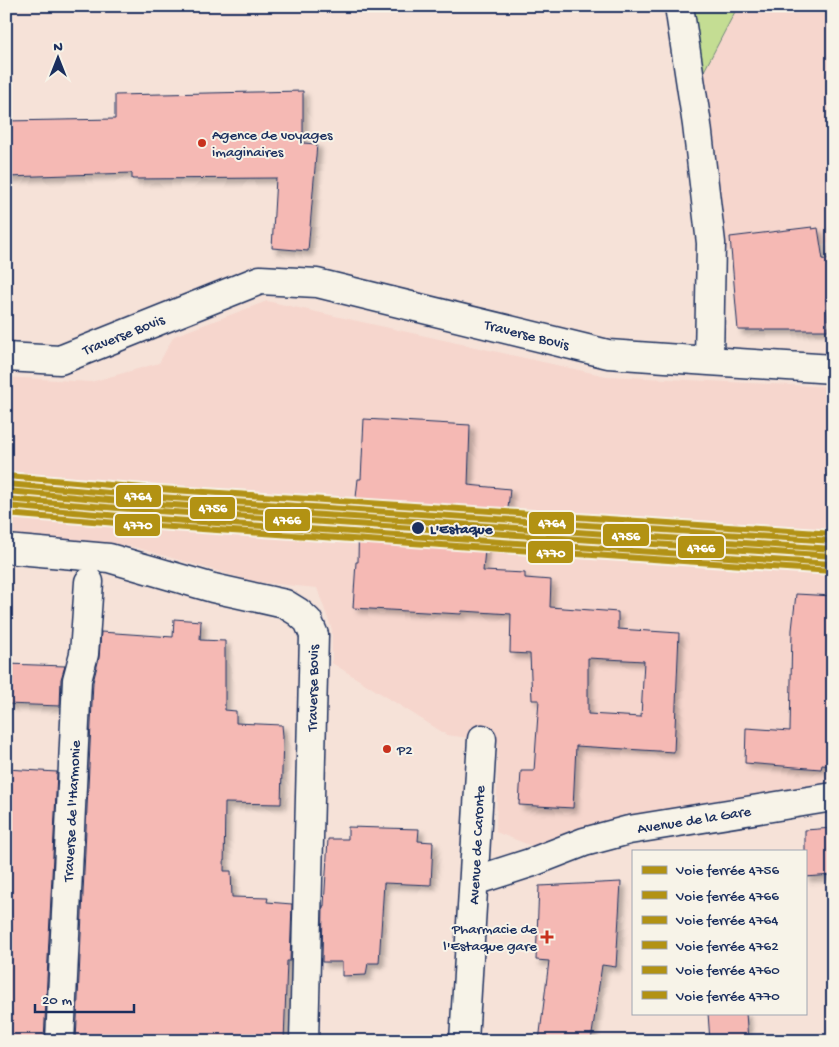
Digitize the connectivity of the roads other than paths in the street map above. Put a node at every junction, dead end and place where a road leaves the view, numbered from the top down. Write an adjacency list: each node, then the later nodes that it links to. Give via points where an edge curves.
1 (679, 6): 3 (street, via 711,243)
2 (6, 358): 3 (street, Traverse Bovis, via 60,360 260,280 317,283 608,354)
3 (709, 361): 4 (street, Traverse Bovis)
4 (833, 369)
5 (6, 549): 11 (street, Traverse Bovis, via 109,558 213,588 285,604 308,620 314,635)
6 (89, 582): 10 (street, Traverse de l'Harmonie, via 84,654 78,680)
7 (482, 739): 9 (street, Avenue de Caronte)
8 (833, 797): 9 (street, Avenue de la Gare, via 629,830 584,842)
9 (474, 881): 12 (street, Avenue de Caronte)
10 (60, 1041)
11 (304, 1041)
12 (464, 1041)

